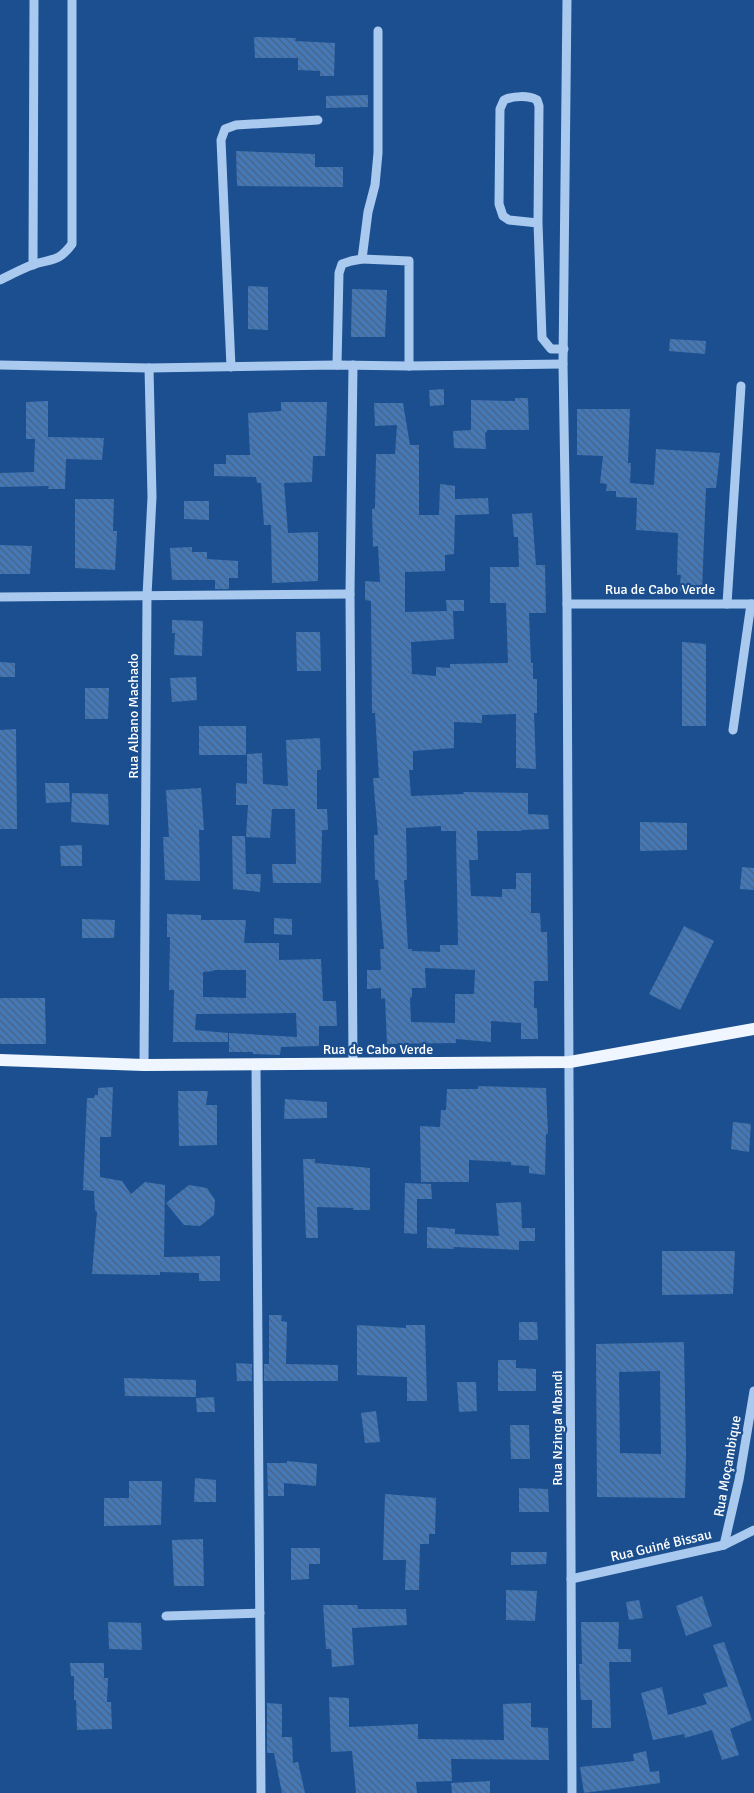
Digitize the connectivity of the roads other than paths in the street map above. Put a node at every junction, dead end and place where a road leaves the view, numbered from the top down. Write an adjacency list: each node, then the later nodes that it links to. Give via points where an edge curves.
1 (34, 0): 8 (street)
2 (72, 0): 8 (street, via 72,244 58,259)
3 (567, 0): 10 (street, Rua Nzinga Mbandi)
4 (378, 31): 7 (street, via 376,177)
5 (318, 120): 16 (street, via 236,125 226,129 221,140)
6 (538, 223): 6 (street, via 539,106 531,97 510,98 504,100 500,109 499,204 503,216 509,220); 10 (street, via 542,338 551,349)
7 (362, 259): 13 (street, via 342,264 339,273); 15 (street, via 409,261)
8 (33, 265): 9 (street)
9 (0, 280)
10 (564, 349): 11 (street, Rua Nzinga Mbandi)
11 (563, 364): 15 (street); 22 (street, Rua Nzinga Mbandi)
12 (0, 365): 17 (street)
13 (337, 365): 14 (street); 16 (street)
14 (353, 365): 15 (street); 19 (street)
15 (409, 366)
16 (231, 367): 17 (street)
17 (148, 368): 21 (street, Rua Albano Machado, via 152,497)
18 (741, 386): 23 (street)
19 (350, 594): 21 (street); 30 (street)
20 (0, 596): 21 (street)
21 (148, 596): 31 (street, Rua Albano Machado)
22 (567, 604): 23 (street, Rua de Cabo Verde); 28 (street, Rua Nzinga Mbandi)
23 (727, 604): 24 (street, Rua de Cabo Verde)
24 (753, 604): 25 (street)
25 (733, 730)
26 (754, 1029): 28 (main road, Rua de Cabo Verde)
27 (0, 1060): 31 (main road, Rua de Cabo Verde)
28 (570, 1062): 30 (main road, Rua de Cabo Verde); 36 (street, Rua Nzinga Mbandi)
29 (256, 1064): 30 (main road, Rua de Cabo Verde); 31 (main road, Rua de Cabo Verde); 37 (street)
30 (353, 1064)
31 (144, 1065)
32 (754, 1391): 33 (street, Rua Moçambique)
33 (751, 1428): 35 (street, Rua Moçambique)
34 (754, 1530): 35 (street, Rua Guiné Bissau)
35 (724, 1545): 36 (street, Rua Guiné Bissau)
36 (571, 1579): 40 (street, Rua Nzinga Mbandi)
37 (260, 1613): 38 (street); 39 (street)
38 (166, 1616)
39 (261, 1793)
40 (572, 1793)

